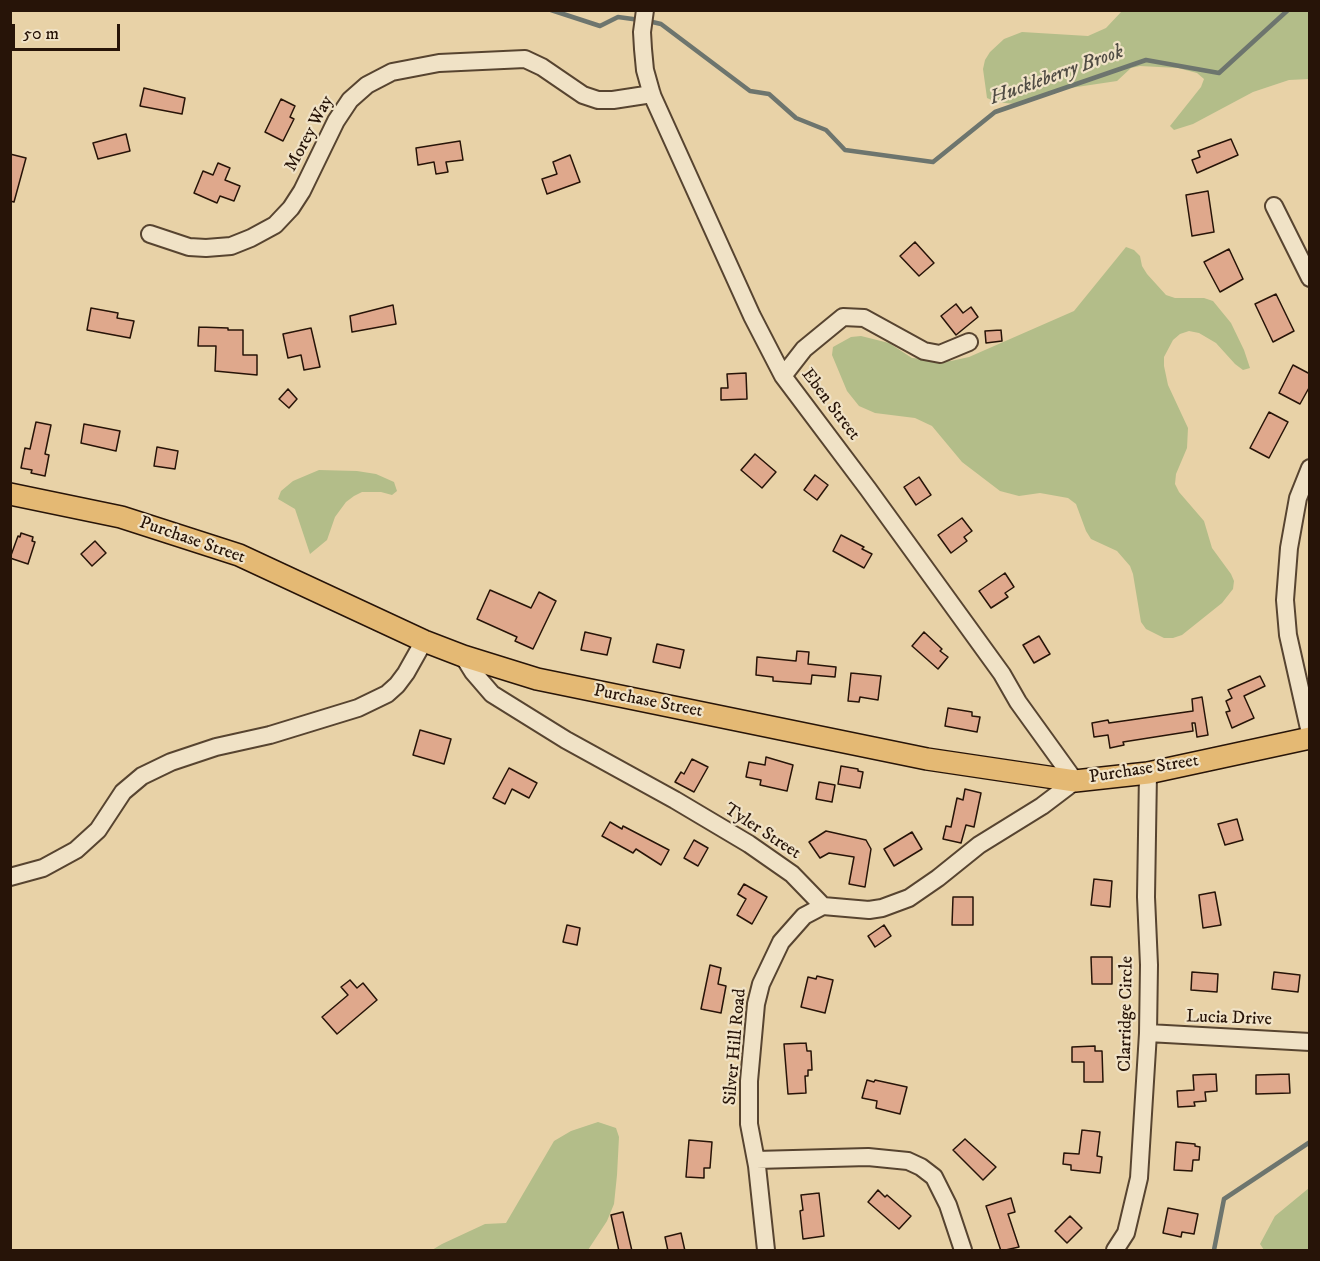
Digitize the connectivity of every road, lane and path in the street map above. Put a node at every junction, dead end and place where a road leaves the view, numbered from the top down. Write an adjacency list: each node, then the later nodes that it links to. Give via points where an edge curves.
1 (645, 10): 2 (street, Eben Street, via 645,70)
2 (652, 94): 4 (street, Morey Way, via 598,100 525,59 439,63 392,72 367,85 350,100 302,191 274,225 231,246 206,248 189,247); 7 (street, Eben Street)
3 (1274, 207): 5 (street)
4 (150, 234)
5 (1310, 278)
6 (969, 342): 7 (street, via 940,354 924,351 864,318 843,317 804,349)
7 (783, 376): 15 (street, Eben Street, via 1002,674)
8 (1310, 468): 12 (street, via 1298,498 1285,600 1288,635)
9 (10, 495): 10 (main road, Purchase Street, via 121,517 239,555)
10 (424, 641): 11 (main road, Purchase Street); 16 (street, via 406,673 387,694 358,708 171,762 142,776 123,792 98,830 76,850 43,868)
11 (463, 656): 15 (main road, Purchase Street, via 583,689 927,759); 17 (street, Tyler Street, via 492,694 749,844 792,874)
12 (1310, 733)
13 (1310, 738): 14 (main road, Purchase Street)
14 (1148, 773): 15 (main road, Purchase Street); 18 (street, Clarridge Circle)
15 (1075, 781): 17 (street, via 979,844 909,898 869,910)
16 (10, 877)
17 (823, 906): 20 (street, Silver Hill Road, via 804,916 781,942 761,984 749,1081 749,1124)
18 (1148, 1033): 19 (street, Lucia Drive); 23 (street, Clarridge Circle, via 1139,1178 1126,1233)
19 (1310, 1042)
20 (756, 1160): 21 (street, Silver Hill Road); 22 (street, via 868,1157 908,1161 934,1177)
21 (766, 1251)
22 (963, 1251)
23 (1115, 1251)

